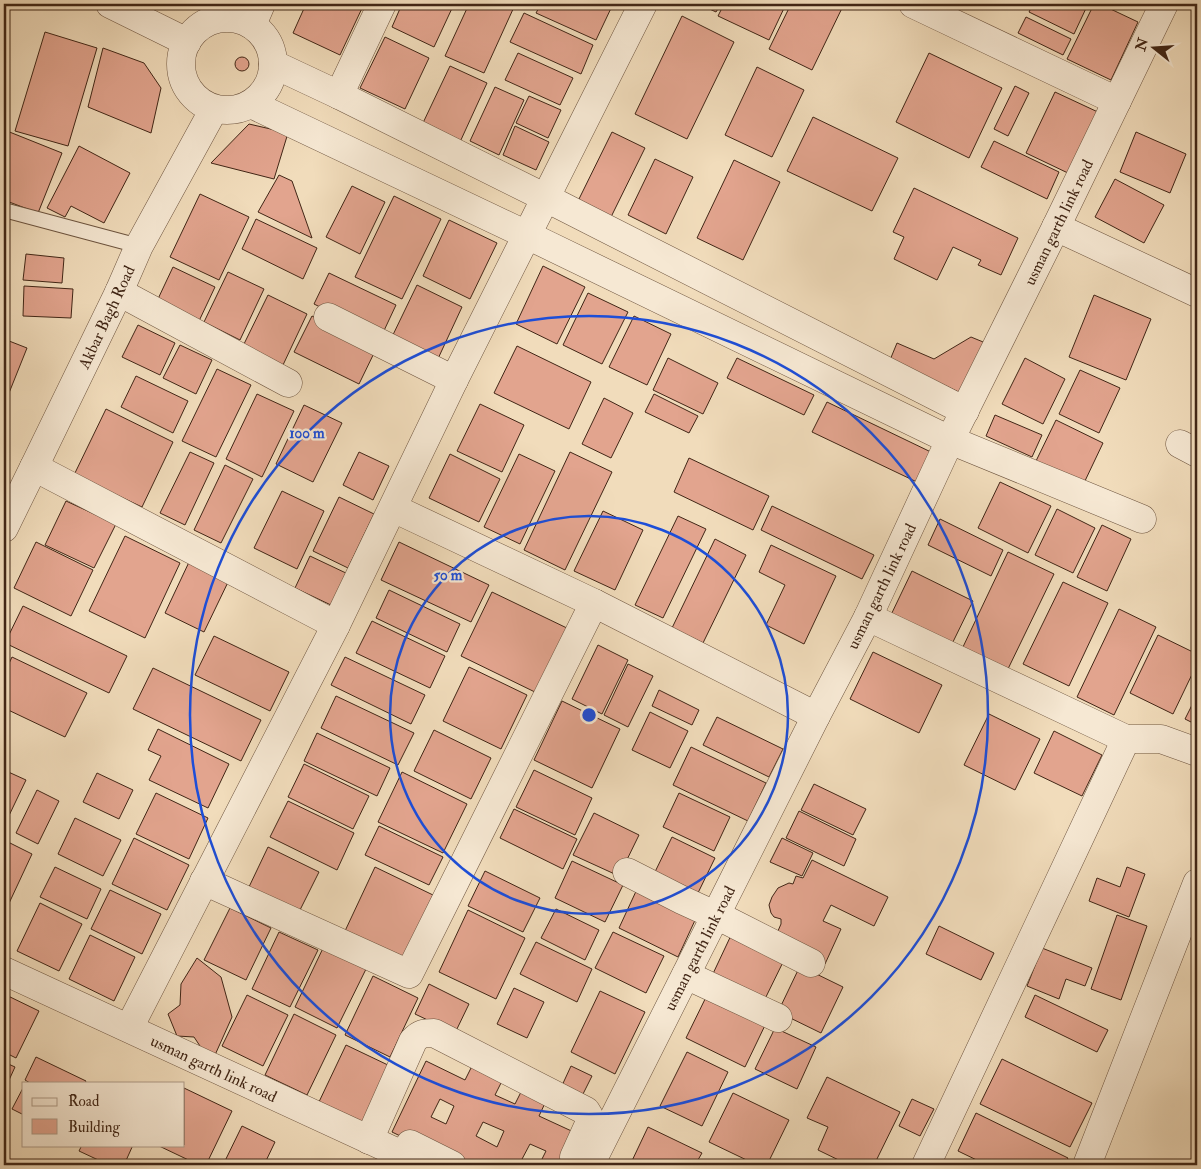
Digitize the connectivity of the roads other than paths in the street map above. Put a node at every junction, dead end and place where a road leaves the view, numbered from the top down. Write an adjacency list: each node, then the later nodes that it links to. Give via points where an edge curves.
1 (110, 4): 7 (street)
2 (382, 4): 9 (street)
3 (643, 4): 13 (street)
4 (913, 4): 10 (street)
5 (1164, 4): 10 (street, usman garth link road)
6 (257, 14): 7 (street, via 209,22 196,30); 8 (street, via 262,34 270,45)
7 (187, 42): 12 (street, via 182,55 184,82 191,94)
8 (273, 64): 9 (street); 11 (street, via 269,85)
9 (339, 95): 13 (street)
10 (1117, 101): 15 (street, usman garth link road)
11 (251, 104): 12 (street, via 240,109); 16 (street)
12 (214, 109): 17 (street, Akbar Bagh Road)
13 (546, 198): 16 (street); 23 (street)
14 (4, 210): 17 (lane)
15 (1056, 227): 19 (street); 23 (street, usman garth link road)
16 (527, 235): 21 (street); 24 (street)
17 (139, 246): 18 (street, Akbar Bagh Road)
18 (119, 292): 22 (street); 25 (street, Akbar Bagh Road)
19 (1197, 293)
20 (328, 317): 21 (street)
21 (454, 380): 26 (street)
22 (288, 383)
23 (965, 411): 24 (street, usman garth link road)
24 (950, 440): 27 (street); 30 (street, usman garth link road)
25 (34, 467): 28 (street, Akbar Bagh Road); 31 (street)
26 (393, 508): 29 (street); 31 (street)
27 (1142, 519)
28 (5, 524)
29 (594, 603): 32 (street); 36 (street, via 409,974)
30 (868, 617): 32 (street, usman garth link road); 33 (street)
31 (336, 625): 36 (street)
32 (816, 716): 38 (street, usman garth link road)
33 (1126, 739): 34 (street, via 1161,739); 49 (street)
34 (1197, 752)
35 (627, 872): 38 (street)
36 (204, 881): 43 (street)
37 (1197, 883): 50 (street)
38 (716, 915): 39 (street); 41 (street, usman garth link road)
39 (811, 963)
40 (4, 971): 43 (street, usman garth link road)
41 (686, 975): 42 (street); 48 (street, usman garth link road)
42 (778, 1018)
43 (129, 1028): 44 (street, usman garth link road)
44 (372, 1133): 45 (street, usman garth link road); 46 (street); 47 (street, via 413,1041 425,1033 434,1033 586,1111 590,1124)
45 (424, 1165)
46 (452, 1165)
47 (571, 1165)
48 (590, 1165)
49 (926, 1165)
50 (1087, 1165)

